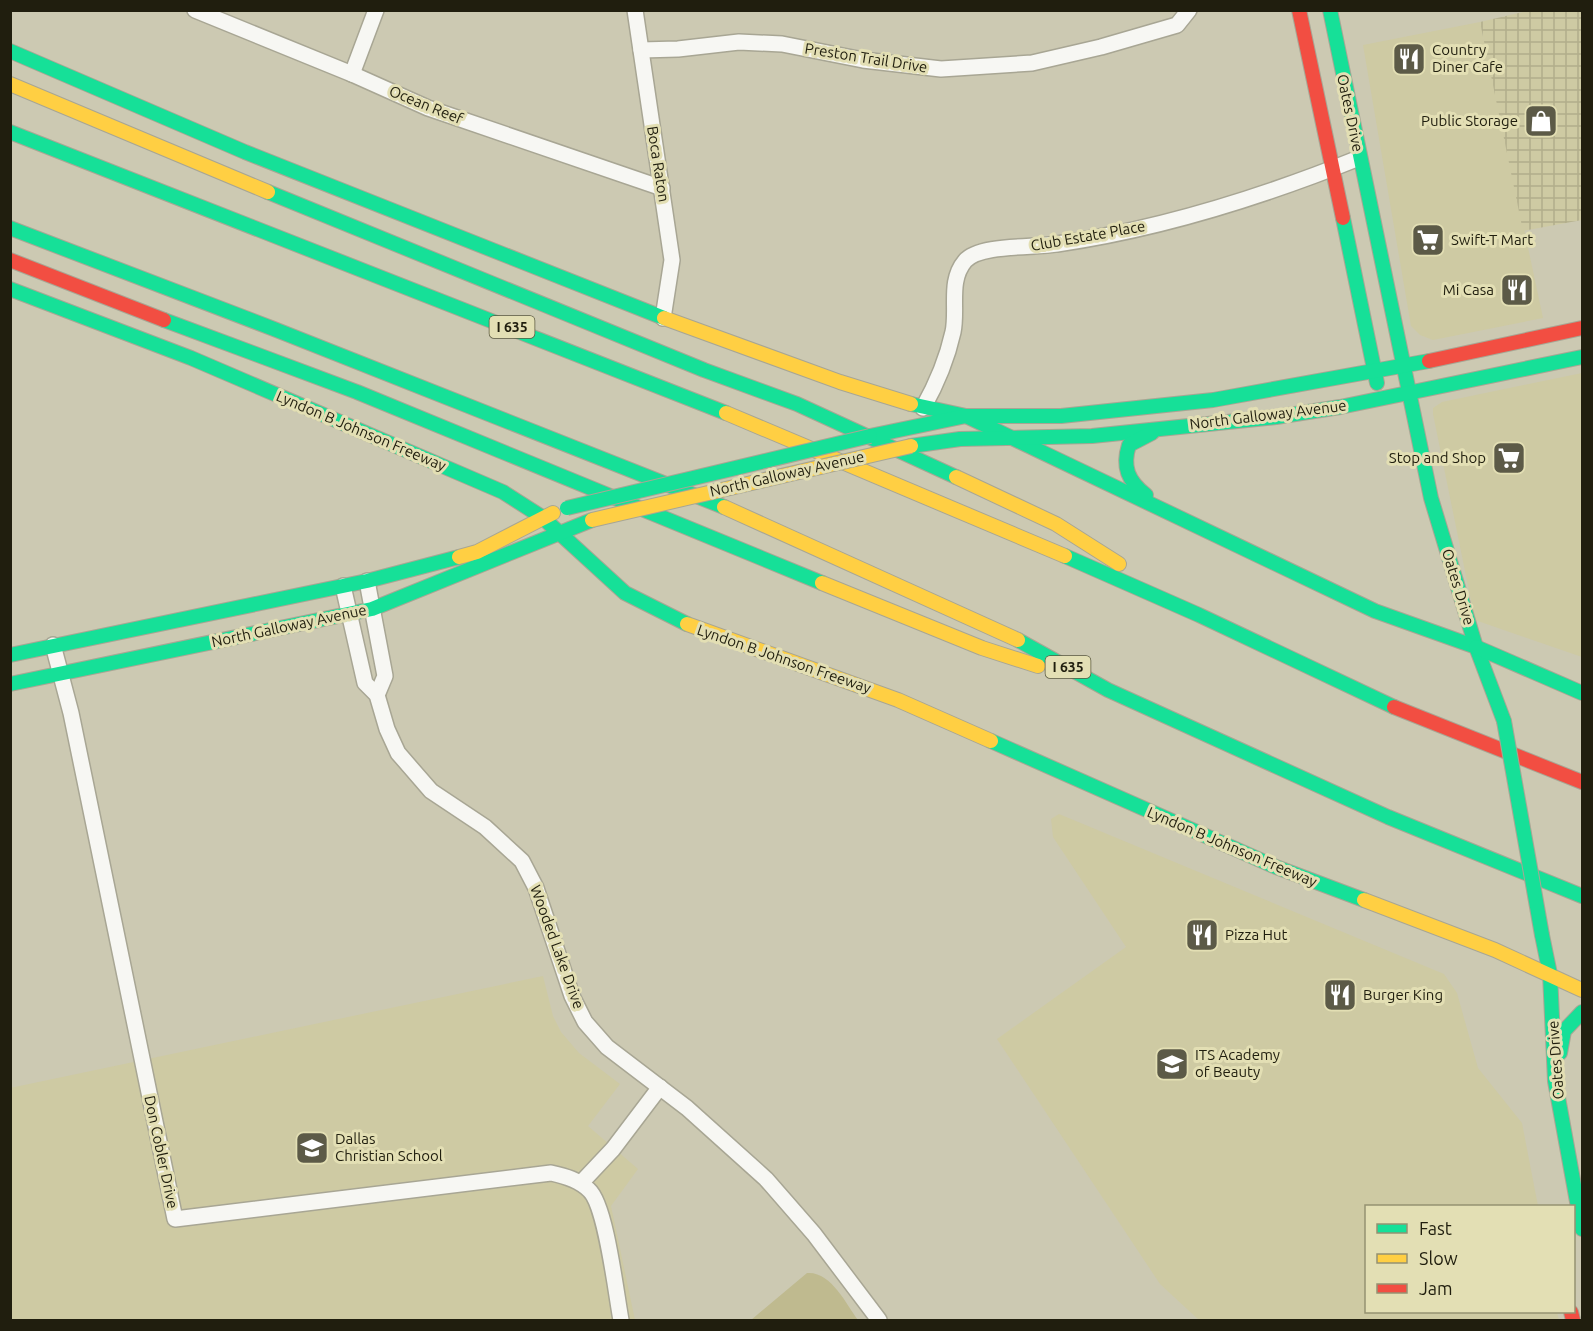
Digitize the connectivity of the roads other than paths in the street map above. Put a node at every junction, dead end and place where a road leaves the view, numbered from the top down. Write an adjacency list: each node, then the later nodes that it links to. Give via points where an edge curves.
1 (195, 10): 10 (street, Ocean Reef)
2 (376, 10): 10 (street)
3 (635, 10): 8 (street, Boca Raton)
4 (1189, 10): 7 (street, Preston Trail Drive)
5 (1299, 10): 14 (main road, Oates Drive)
6 (1330, 10): 13 (main road, Oates Drive)
7 (1175, 18): 8 (street, Preston Trail Drive, via 1101,47 1032,63 941,69 863,60 782,44 709,44)
8 (641, 50): 15 (street, Boca Raton)
9 (10, 51): 19 (main road, via 245,152)
10 (352, 74): 15 (street, Ocean Reef, via 428,108)
11 (10, 84): 42 (main road, via 704,370 797,404 1046,520)
12 (10, 132): 42 (main road, I 635, via 644,379 928,496)
13 (1359, 158): 14 (street, Club Estate Place); 22 (main road, Oates Drive)
14 (1331, 169): 23 (main road, Oates Drive); 27 (street, Club Estate Place, via 1191,218 1057,244 978,252 969,257 954,288 953,330 946,356)
15 (662, 188): 19 (street, Boca Raton, via 672,260)
16 (10, 228): 48 (main road, I 635, via 748,517 1032,646)
17 (10, 260): 48 (main road, via 432,422 982,648)
18 (10, 289): 33 (main road, Lyndon B Johnson Freeway, via 191,358)
19 (663, 318): 25 (main road)
20 (1582, 328): 22 (main road, North Galloway Avenue)
21 (1582, 357): 24 (main road, North Galloway Avenue)
22 (1402, 367): 23 (main road, North Galloway Avenue); 24 (main road, Oates Drive)
23 (1375, 371): 26 (main road, Oates Drive); 28 (main road, North Galloway Avenue, via 1213,400 1124,411)
24 (1408, 392): 26 (main road, North Galloway Avenue); 44 (main road, Oates Drive, via 1431,498)
25 (886, 397): 27 (main road); 30 (main road, via 896,410 898,423)
26 (1381, 399): 29 (main road, North Galloway Avenue, via 1276,417)
27 (923, 408): 28 (main road)
28 (966, 416): 30 (main road, North Galloway Avenue); 31 (main road)
29 (1170, 427): 31 (main road, North Galloway Avenue, via 1092,436); 34 (main road, via 1129,445 1123,462 1128,479)
30 (892, 435): 32 (main road, bridge); 35 (main road, North Galloway Avenue, bridge, via 870,436)
31 (1015, 437): 32 (main road, North Galloway Avenue, bridge, via 960,439); 34 (main road)
32 (852, 459): 36 (main road, North Galloway Avenue, bridge, via 592,520)
33 (503, 492): 35 (main road, Lyndon B Johnson Freeway); 37 (main road, via 513,516)
34 (1172, 516): 44 (main road, via 1375,610)
35 (543, 517): 36 (main road, Lyndon B Johnson Freeway); 37 (main road, North Galloway Avenue)
36 (560, 532): 40 (main road, North Galloway Avenue); 53 (main road, Lyndon B Johnson Freeway, via 625,593 699,630 898,700 1276,867)
37 (510, 537): 38 (main road, North Galloway Avenue, via 477,552)
38 (367, 581): 39 (main road, North Galloway Avenue); 40 (street, Wooded Lake Drive)
39 (343, 586): 41 (street, Wooded Lake Drive); 43 (main road, North Galloway Avenue)
40 (372, 609): 41 (main road, North Galloway Avenue); 50 (street, Wooded Lake Drive, via 385,676)
41 (348, 613): 46 (main road, North Galloway Avenue); 50 (street, Wooded Lake Drive, via 364,683)
42 (1199, 615): 51 (main road, I 635, via 1341,684)
43 (53, 645): 45 (main road, North Galloway Avenue); 46 (street, Don Cobler Drive)
44 (1476, 646): 49 (main road); 53 (main road, Oates Drive, bridge, via 1504,721)
45 (10, 655)
46 (61, 674): 47 (main road, North Galloway Avenue); 59 (street, Don Cobler Drive, via 175,1219 551,1173)
47 (10, 684)
48 (1108, 690): 52 (main road, I 635, via 1388,817)
49 (1582, 693)
50 (377, 695): 57 (street, Wooded Lake Drive, via 387,729 411,770 431,791 485,827 522,861 536,888 572,996 585,1022 607,1047)
51 (1582, 782)
52 (1582, 896)
53 (1550, 974): 54 (main road, Lyndon B Johnson Freeway); 56 (main road, Oates Drive)
54 (1582, 990)
55 (1582, 1012): 56 (main road, via 1564,1031)
56 (1556, 1080): 58 (main road, Oates Drive)
57 (660, 1087): 59 (street, via 614,1149); 63 (street, Wooded Lake Drive, via 766,1179 814,1234)
58 (1569, 1164): 60 (main road, Oates Drive); 61 (main road, Oates Drive)
59 (581, 1183): 62 (street, via 591,1191 601,1212)
60 (1563, 1197)
61 (1582, 1229)
62 (621, 1320)
63 (879, 1320)

